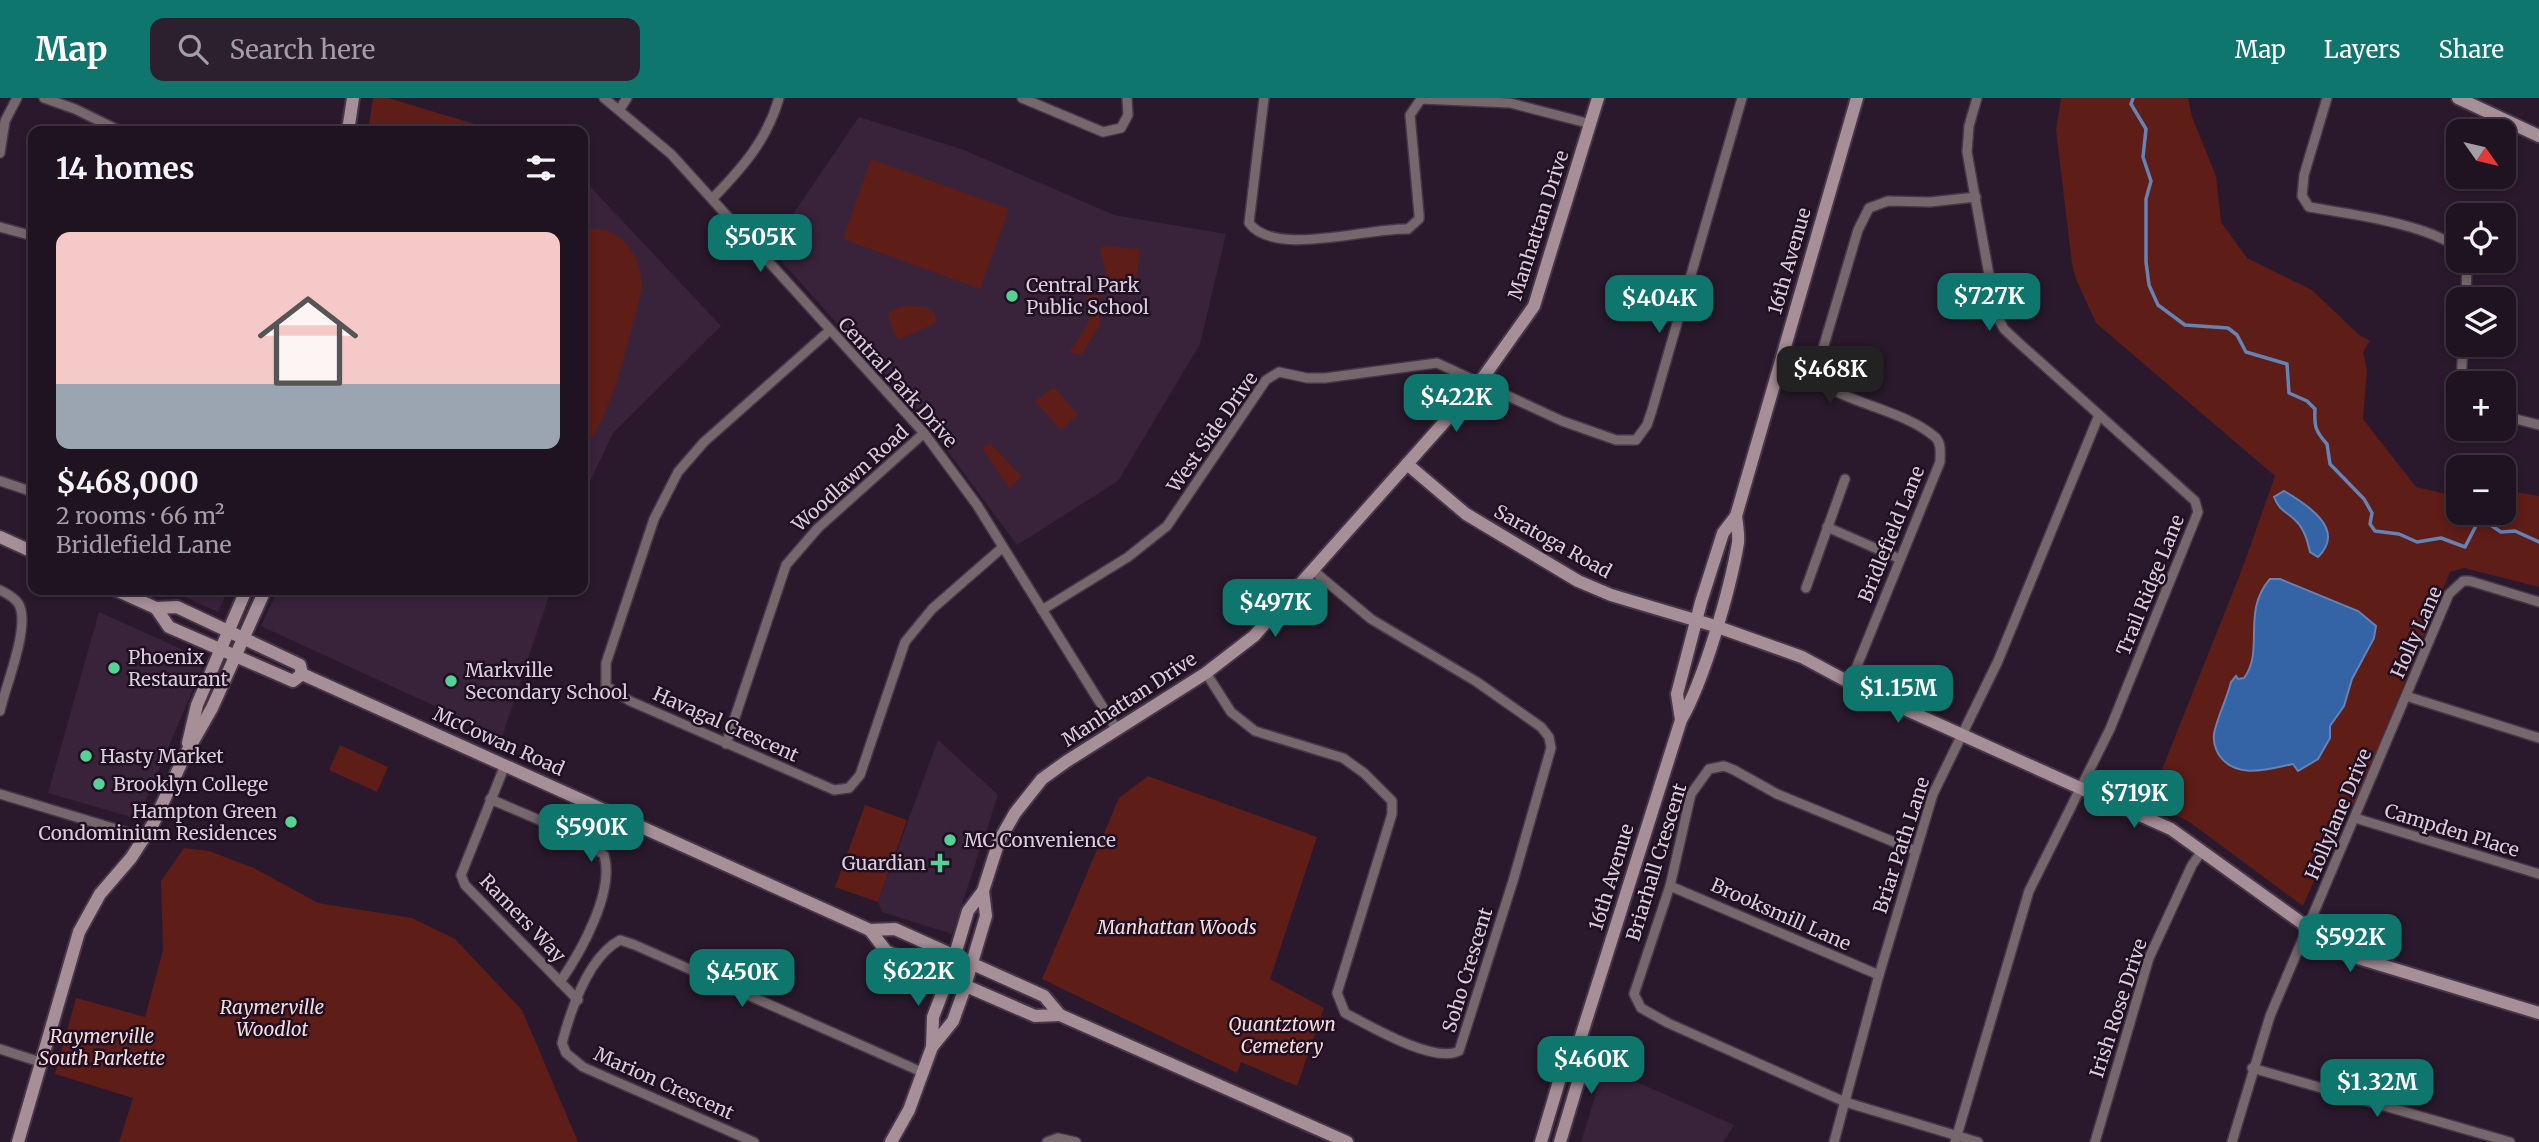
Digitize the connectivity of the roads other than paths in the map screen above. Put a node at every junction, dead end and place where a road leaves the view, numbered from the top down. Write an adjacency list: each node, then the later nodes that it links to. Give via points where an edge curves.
1 (17, 98): 21 (street, via 5,121)
2 (44, 98): 18 (street)
3 (353, 98): 19 (street)
4 (604, 98): 16 (street, Central Park Drive)
5 (627, 98): 16 (street)
6 (779, 98): 23 (street, via 761,144)
7 (1022, 98): 8 (street, via 1103,132 1121,128 1128,115)
8 (1127, 98)
9 (1264, 98): 17 (street, via 1249,223 1264,236 1281,239 1414,225 1419,214 1410,115 1421,99 1510,103)
10 (1598, 98): 17 (street, Manhattan Drive)
11 (1742, 98): 28 (street, West Side Drive, via 1652,410 1636,440 1616,440 1562,421)
12 (1857, 98): 37 (street, 16th Avenue)
13 (1977, 98): 22 (street, Trail Ridge Lane, via 1967,152)
14 (2327, 98): 26 (street, via 2304,175 2302,196 2309,206)
15 (2458, 98): 20 (street)
16 (620, 108): 23 (street, Central Park Drive)
17 (1591, 124): 28 (street, Manhattan Drive, via 1534,306)
18 (110, 126)
19 (349, 126)
20 (2539, 136)
21 (0, 153)
22 (1976, 197): 29 (street, Trail Ridge Lane, via 1992,304 2004,329); 42 (street, Bridlefield Lane, via 1888,201 1869,208 1858,230 1819,362 1820,382 1833,391 1937,438 1940,462)
23 (713, 198): 27 (street, Central Park Drive)
24 (0, 227): 25 (street)
25 (28, 235)
26 (2446, 240)
27 (829, 331): 32 (street, Central Park Drive); 67 (street, Havagal Crescent, via 704,442 678,472 654,519 606,663 606,685 614,693)
28 (1480, 382): 33 (street, Manhattan Drive); 51 (street, West Side Drive, via 1437,363 1325,378 1279,372 1266,380 1167,526)
29 (2099, 415): 65 (street, Briar Path Lane, via 2002,652); 70 (street, Trail Ridge Lane, via 2195,501 2198,512 2115,717)
30 (2516, 419): 31 (street)
31 (2539, 425)
32 (924, 433): 40 (street, Central Park Drive); 67 (street, Woodlawn Road, via 818,528 786,565)
33 (1407, 464): 43 (street, Manhattan Drive); 52 (street, Saratoga Road, via 1466,513 1578,581)
34 (1844, 479): 38 (street)
35 (0, 481): 36 (street)
36 (28, 491)
37 (1736, 516): 52 (street, 16th Avenue, via 1723,533); 53 (street, 16th Avenue, via 1738,540)
38 (1827, 527): 42 (street); 44 (street)
39 (0, 537): 41 (street)
40 (1003, 547): 51 (street, Central Park Drive); 67 (street, Havagal Crescent, via 932,609 905,642 860,775 849,788 834,790)
41 (28, 550)
42 (1900, 559): 60 (street, Bridlefield Lane)
43 (1315, 572): 58 (street, Manhattan Drive, via 1254,636); 58 (street, Soho Crescent, via 1371,619 1477,682 1549,737 1551,748 1513,881 1459,1051 1450,1056 1421,1049 1345,1013 1339,1003 1337,993 1392,814 1392,801 1343,758 1255,731 1231,712)
44 (1806, 588)
45 (0, 590): 62 (street, via 15,600 22,614)
46 (127, 595): 50 (street, McCowan Road)
47 (244, 595): 54 (street)
48 (263, 595): 55 (street)
49 (2539, 602): 61 (street, Holly Lane, via 2470,581 2457,584)
50 (156, 608): 54 (street, McCowan Road, via 177,607); 56 (street, McCowan Road, via 169,627)
51 (1042, 610): 64 (street, Central Park Drive)
52 (1697, 621): 53 (street, Saratoga Road); 63 (street, 16th Avenue, via 1677,694)
53 (1715, 626): 60 (street, Saratoga Road, via 1802,657); 63 (street, 16th Avenue, via 1693,699)
54 (230, 631): 55 (street, McCowan Road); 56 (street)
55 (245, 639): 57 (street); 59 (street, McCowan Road, via 300,665)
56 (221, 651): 57 (street, McCowan Road); 68 (street, via 197,705)
57 (236, 657): 59 (street, McCowan Road, via 293,681); 68 (street)
58 (1206, 673): 64 (street, Manhattan Drive)
59 (302, 674): 69 (street, McCowan Road)
60 (1850, 683): 65 (street, Saratoga Road)
61 (2406, 696): 66 (street); 73 (street, Hollylane Drive)
62 (0, 711)
63 (1681, 720): 91 (street, 16th Avenue)
64 (1117, 730): 79 (street, Manhattan Drive, via 1067,761 1028,795 999,841)
65 (1962, 735): 70 (street, Saratoga Road); 75 (street, Briar Path Lane, via 1933,794)
66 (2539, 738)
67 (726, 744)
68 (184, 757): 74 (street)
69 (505, 765): 72 (street, Ramers Way); 81 (street, McCowan Road)
70 (2080, 788): 76 (street, Saratoga Road, via 2171,829); 98 (street, Trail Ridge Lane, via 2029,891)
71 (0, 794): 74 (street)
72 (490, 799): 86 (street, Ramers Way, via 461,874 473,893); 86 (street, Ramers Way, via 584,839 604,855 608,879 603,894 574,962)
73 (2355, 818): 77 (street, Campden Place); 80 (street, Hollylane Drive)
74 (146, 838): 94 (street, via 100,894 79,932)
75 (1916, 851): 78 (street, Briarhall Crescent, via 1716,766 1702,775 1691,794); 84 (street, Briar Path Lane)
76 (2202, 851): 80 (street, Saratoga Road); 109 (street, Irish Rose Drive, via 2145,969)
77 (2539, 874)
78 (1670, 886): 84 (street, Brooksmill Lane); 97 (street, Briarhall Crescent, via 1636,984 1634,994 1641,1008)
79 (982, 891): 82 (street, Manhattan Drive, via 968,911); 83 (street, Manhattan Drive, via 986,916)
80 (2308, 929): 89 (street, Saratoga Road, via 2354,958); 95 (street, Hollylane Drive)
81 (870, 930): 82 (street, McCowan Road, via 895,929); 85 (street, McCowan Road, via 886,951)
82 (955, 957): 83 (street, McCowan Road); 85 (street, Manhattan Drive)
83 (971, 964): 87 (street, Manhattan Drive); 90 (street, McCowan Road, via 1044,996)
84 (1879, 975): 97 (street, Briar Path Lane)
85 (948, 978): 87 (street, McCowan Road); 92 (street, Manhattan Drive, via 933,1017)
86 (560, 982): 88 (street, Ramers Way)
87 (965, 985): 90 (street, McCowan Road, via 1035,1016); 92 (street, Manhattan Drive, via 953,1021)
88 (578, 1000): 96 (street, Marion Crescent, via 598,958 620,940); 100 (street, Marion Crescent, via 562,1043 573,1060)
89 (2539, 1013)
90 (1060, 1015): 104 (street, McCowan Road)
91 (1578, 1046): 105 (street, 16th Avenue, via 1563,1068); 106 (street, 16th Avenue, via 1581,1072)
92 (932, 1047): 96 (street)
93 (0, 1049): 94 (street)
94 (40, 1062): 99 (street)
95 (2252, 1068): 110 (street, Hollylane Drive); 111 (street)
96 (924, 1073): 101 (street)
97 (1845, 1102): 98 (street); 107 (street, Briar Path Lane)
98 (1956, 1139): 108 (street)
99 (18, 1142)
100 (754, 1142)
101 (891, 1142)
102 (1047, 1142): 103 (street, via 1058,1138)
103 (1076, 1142)
104 (1347, 1142)
105 (1541, 1142)
106 (1560, 1142)
107 (1834, 1142)
108 (1978, 1142)
109 (2095, 1142)
110 (2232, 1142)
111 (2510, 1142)

